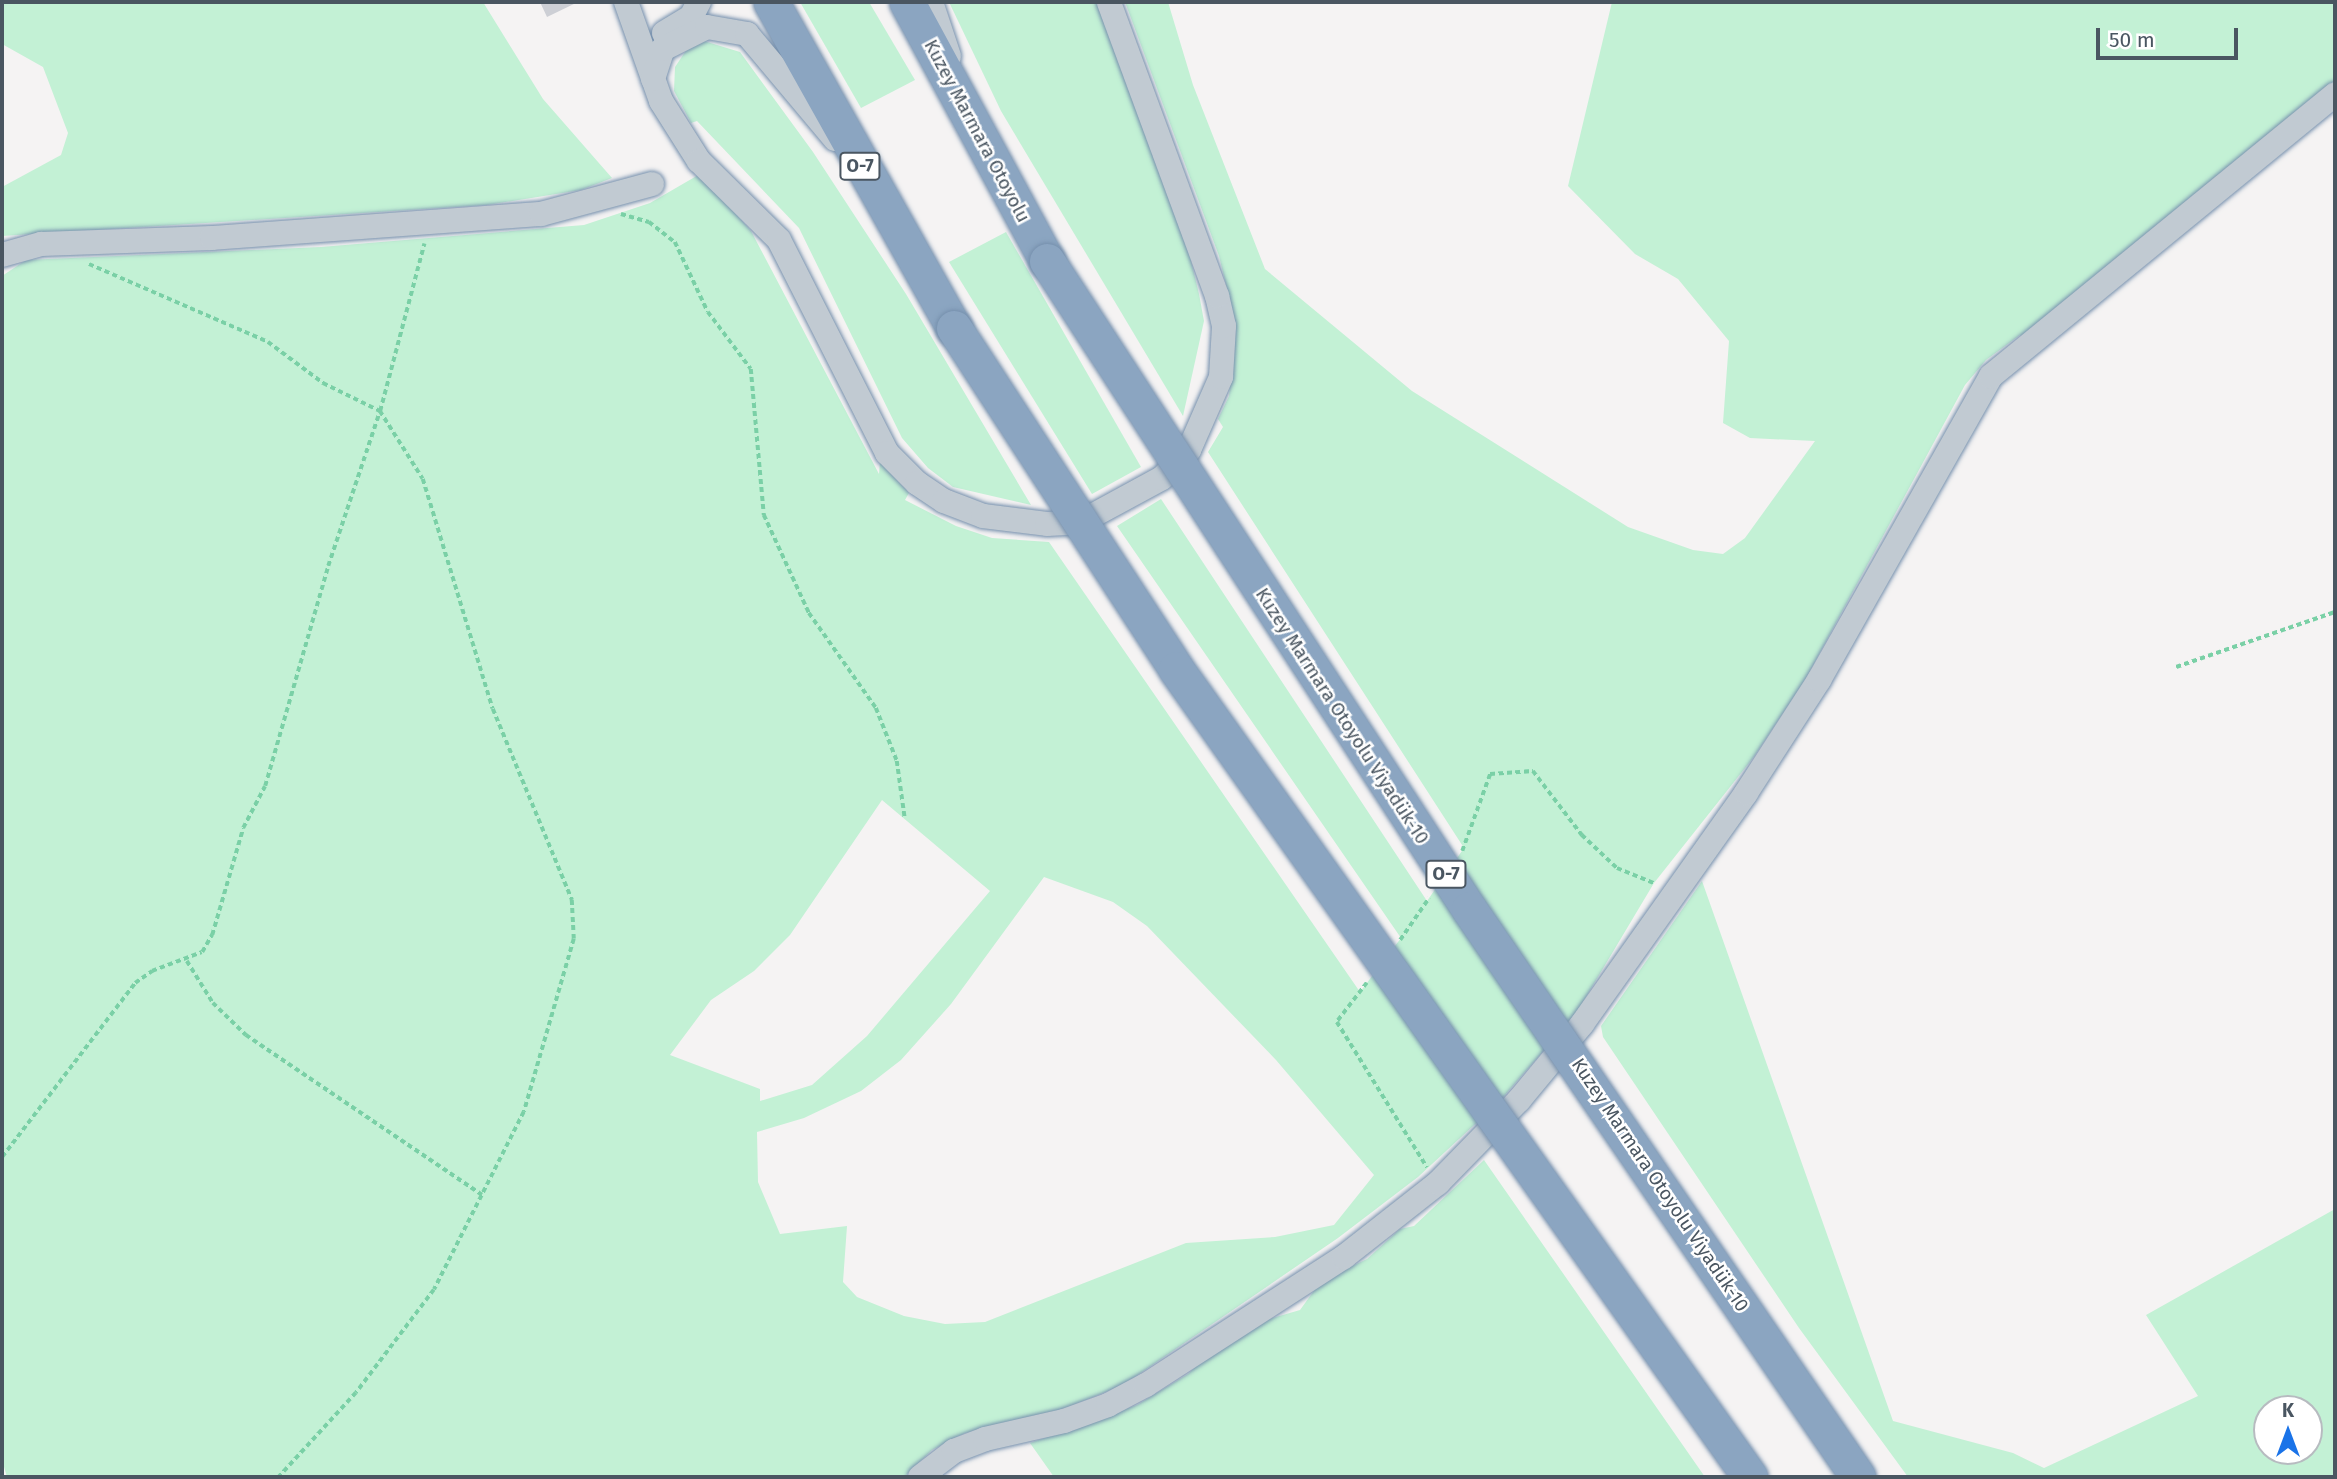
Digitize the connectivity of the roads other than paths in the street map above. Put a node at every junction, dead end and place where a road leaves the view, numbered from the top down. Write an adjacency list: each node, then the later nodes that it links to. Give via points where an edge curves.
1 (626, 2): 7 (lane)
2 (699, 2): 7 (lane, via 691,17)
3 (771, 2): 10 (highway, O-7)
4 (907, 2): 9 (highway, Kuzey Marmara Otoyolu / O-7)
5 (931, 2): 9 (lane)
6 (1109, 2): 7 (lane, via 1217,296 1224,326 1222,377 1189,450 1162,478 1082,522 1047,524 983,516 917,484 887,453 779,240 699,161 661,102)
7 (650, 49): 10 (lane, via 707,27 747,34)
8 (2335, 94): 14 (lane, via 1991,376 1819,680 1746,793 1582,1024 1519,1100 1438,1183 1344,1257 1146,1384 1108,1405 1064,1421 954,1451)
9 (964, 107): 13 (highway, Kuzey Marmara Otoyolu / O-7)
10 (864, 174): 15 (highway, O-7, bridge, via 954,328 1183,680)
11 (652, 184): 12 (lane, via 541,214 429,225 41,244)
12 (2, 255)
13 (1047, 261): 16 (highway, Kuzey Marmara Otoyolu Viyadük-10 / O-7, bridge, via 1461,898)
14 (920, 1477)
15 (1750, 1477)
16 (1858, 1477)

